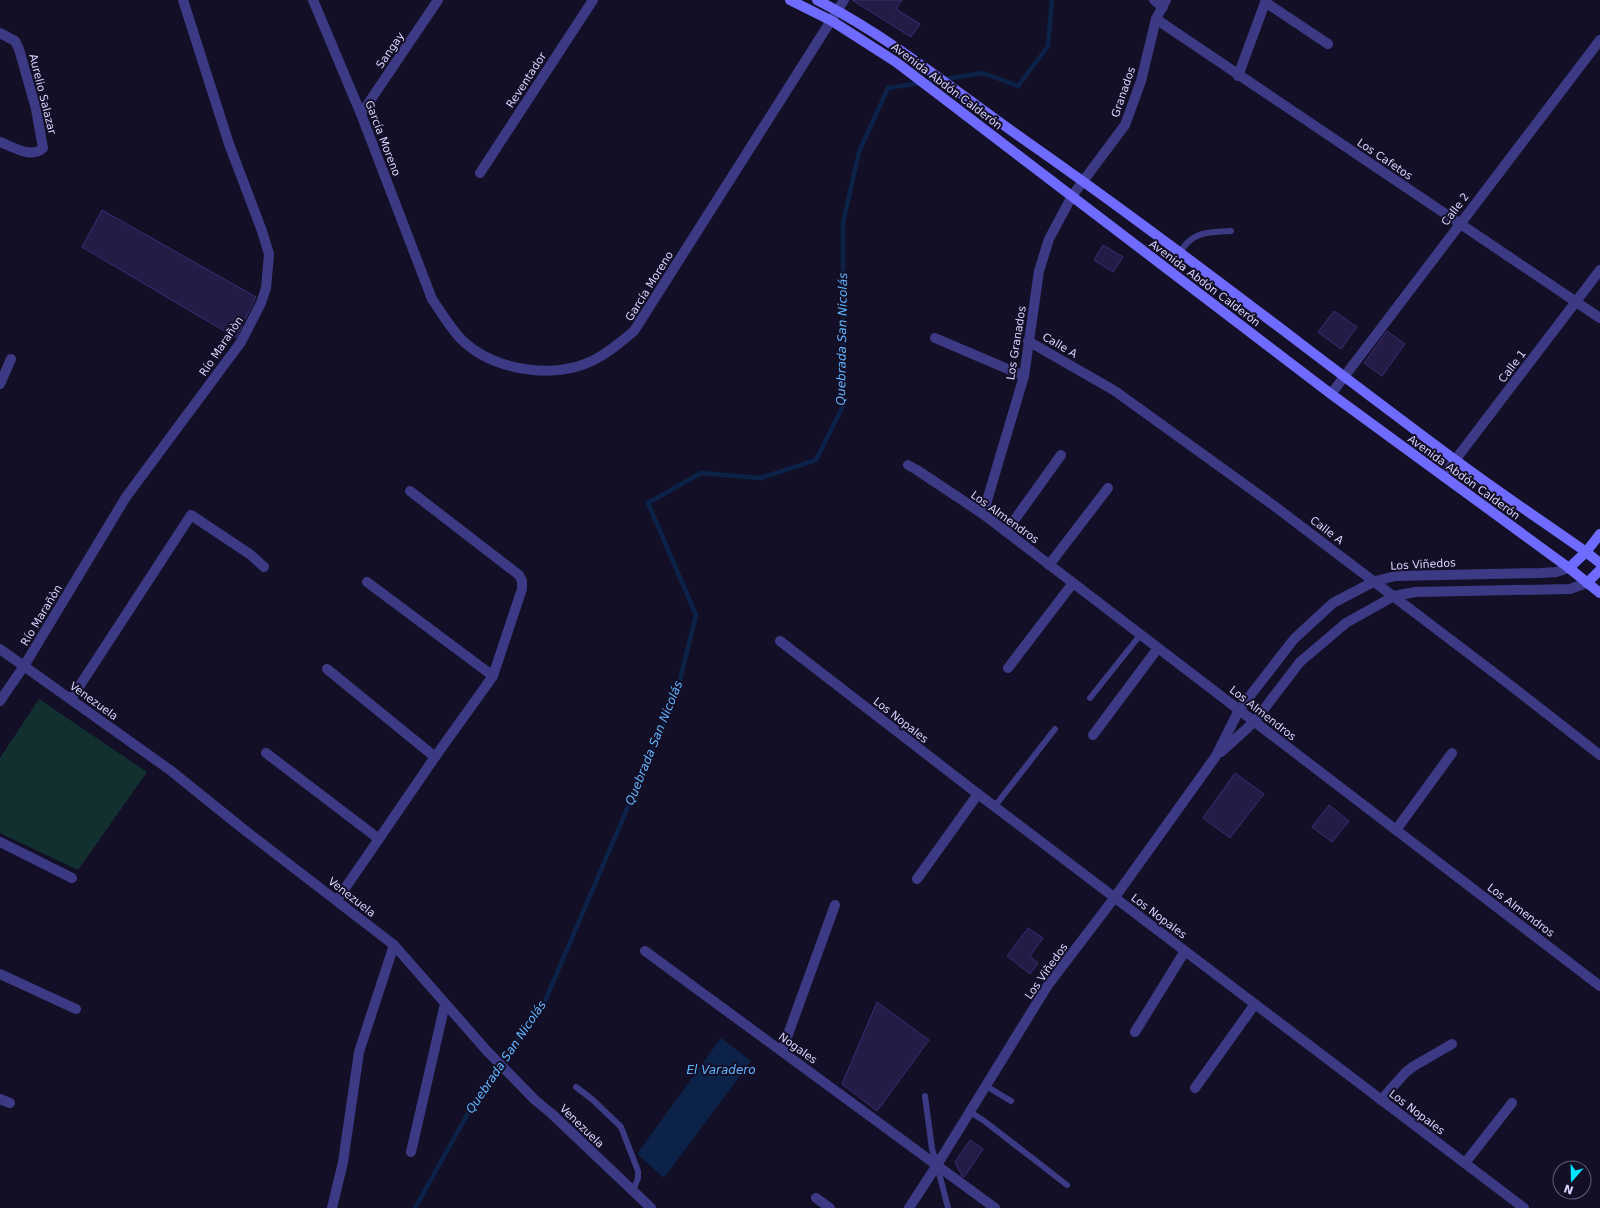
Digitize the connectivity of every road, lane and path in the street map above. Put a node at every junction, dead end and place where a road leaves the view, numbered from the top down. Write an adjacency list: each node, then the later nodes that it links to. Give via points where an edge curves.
1 (183, 0): 61 (street, Río Marañòn, via 229,144 269,254 266,288 261,304 241,342 126,497)
2 (312, 0): 18 (street, García Moreno)
3 (438, 0): 18 (street, Sangay)
4 (592, 0): 20 (street, Reventador)
5 (790, 0): 13 (main road, Avenida Abdón Calderón)
6 (817, 0): 11 (main road, Avenida Abdón Calderón)
7 (844, 0): 11 (street, García Moreno)
8 (1154, 0): 10 (street)
9 (1265, 1): 16 (street); 17 (street)
10 (1165, 3): 12 (street, Granados)
11 (838, 10): 13 (street, García Moreno); 21 (main road, Avenida Abdón Calderón, via 905,53)
12 (1156, 19): 17 (street, Los Cafetos); 21 (street, Granados, via 1141,81 1125,125)
13 (832, 20): 18 (street, García Moreno, via 634,331 610,351 591,361 562,370 528,369 493,359 474,350 447,322 432,298); 22 (main road, Avenida Abdón Calderón, via 896,62)
14 (0, 33): 19 (street, Aurelio Salazar, via 15,41 18,49 36,109 43,148 40,151 28,152)
15 (1600, 40): 23 (street, Calle 2)
16 (1328, 44)
17 (1238, 76): 23 (street, Los Cafetos)
18 (361, 114)
19 (0, 142)
20 (480, 173)
21 (1084, 182): 22 (street, Los Granados); 25 (main road, Avenida Abdón Calderón)
22 (1072, 196): 30 (street, Los Granados, via 1049,239 1039,271); 35 (main road, Avenida Abdón Calderón)
23 (1460, 223): 27 (street, Los Cafetos); 33 (street, Calle 2)
24 (1231, 231): 25 (lane, via 1197,235 1186,242)
25 (1180, 252): 33 (main road, Avenida Abdón Calderón)
26 (1600, 270): 27 (street, Calle 1)
27 (1575, 302): 28 (street, Los Cafetos); 37 (street, Calle 1)
28 (1600, 318)
29 (935, 338): 32 (street)
30 (1028, 341): 32 (street, Los Granados); 51 (street, Calle A, via 1115,391)
31 (10, 359): 34 (street)
32 (1024, 376): 42 (street, Los Granados)
33 (1345, 376): 35 (street, Calle 2); 37 (main road, Avenida Abdón Calderón)
34 (0, 384)
35 (1331, 394): 39 (main road, Avenida Abdón Calderón)
36 (1061, 455): 43 (street)
37 (1456, 460): 39 (street, Calle 1); 45 (main road, Avenida Abdón Calderón)
38 (908, 465): 42 (street, Los Almendros)
39 (1443, 476): 49 (main road, Avenida Abdón Calderón)
40 (1108, 488): 47 (street)
41 (410, 491): 64 (street, via 519,575 522,581 522,589)
42 (983, 514): 43 (street, Los Almendros)
43 (1005, 530): 47 (street, Los Almendros)
44 (1600, 534): 45 (main road)
45 (1586, 552): 46 (main road, Avenida Abdón Calderón); 49 (main road)
46 (1600, 563)
47 (1050, 565): 53 (street, Los Almendros)
48 (264, 566): 66 (street, via 190,515)
49 (1569, 568): 51 (street, Los Viñedos, via 1542,573 1396,576); 54 (main road, Avenida Abdón Calderón)
50 (1600, 570): 54 (main road)
51 (1375, 581): 56 (street, Calle A); 68 (street, Los Viñedos, via 1333,603 1294,639)
52 (367, 582): 64 (street)
53 (1073, 583): 57 (street, Los Almendros); 63 (street)
54 (1587, 583): 55 (main road, Avenida Abdón Calderón); 56 (street, Los Viñedos, via 1570,589 1415,592)
55 (1600, 593)
56 (1394, 596): 69 (street, Los Viñedos, via 1346,623 1300,662); 74 (street, Calle A)
57 (1141, 634): 59 (street, Los Almendros); 65 (lane)
58 (780, 642): 77 (street, Los Nopales)
59 (1158, 648): 68 (street, Los Almendros); 71 (street)
60 (0, 649): 61 (street, Venezuela)
61 (24, 666): 66 (street, Venezuela); 67 (street, Río Marañòn)
62 (327, 668): 76 (street)
63 (1008, 668)
64 (493, 676): 76 (street)
65 (1090, 698)
66 (71, 699): 85 (street, Venezuela, via 170,770)
67 (0, 701)
68 (1239, 710): 69 (street, Los Almendros); 75 (street, Los Viñedos)
69 (1254, 722): 75 (street, Los Viñedos); 79 (street, Los Almendros)
70 (1055, 729): 78 (lane)
71 (1093, 735)
72 (266, 753): 80 (street)
73 (1452, 753): 79 (street)
74 (1600, 755)
75 (1216, 756): 84 (street, Los Viñedos)
76 (435, 757): 80 (street)
77 (978, 794): 78 (street, Los Nopales); 83 (street)
78 (995, 806): 84 (street, Los Nopales)
79 (1396, 830): 91 (street, Los Almendros)
80 (379, 839): 85 (street)
81 (0, 842): 82 (street)
82 (72, 878)
83 (916, 879)
84 (1115, 897): 89 (street, Los Nopales); 98 (street, Los Viñedos, via 1048,985)
85 (337, 900): 87 (street, Venezuela)
86 (835, 905): 97 (street)
87 (394, 945): 92 (street, Venezuela); 115 (street, via 359,1052 343,1162)
88 (645, 951): 97 (street, Nogales)
89 (1185, 951): 93 (street, Los Nopales); 95 (street)
90 (0, 974): 94 (street)
91 (1600, 986)
92 (445, 1004): 108 (street); 112 (street, Venezuela, via 535,1100)
93 (1255, 1004): 100 (street); 103 (street, Los Nopales)
94 (76, 1009)
95 (1135, 1032)
96 (1452, 1044): 103 (street, via 1406,1072)
97 (782, 1051): 110 (street, Nogales)
98 (986, 1086): 104 (lane); 107 (street, Los Viñedos)
99 (576, 1087): 112 (lane, via 621,1127 638,1171)
100 (1195, 1088)
101 (925, 1096): 110 (lane, via 932,1149)
102 (0, 1100): 105 (street)
103 (1381, 1100): 109 (street, Los Nopales)
104 (1011, 1101)
105 (10, 1103)
106 (1512, 1103): 109 (street)
107 (970, 1112): 110 (street, Los Viñedos); 111 (lane)
108 (411, 1152)
109 (1465, 1163): 120 (street, Los Nopales)
110 (937, 1165): 117 (street, Los Viñedos); 118 (lane); 119 (street, Nogales)
111 (1067, 1185)
112 (633, 1191): 114 (street, Venezuela)
113 (816, 1198): 116 (street)
114 (647, 1207)
115 (332, 1208)
116 (830, 1208)
117 (908, 1208)
118 (948, 1208)
119 (995, 1208)
120 (1524, 1208)

